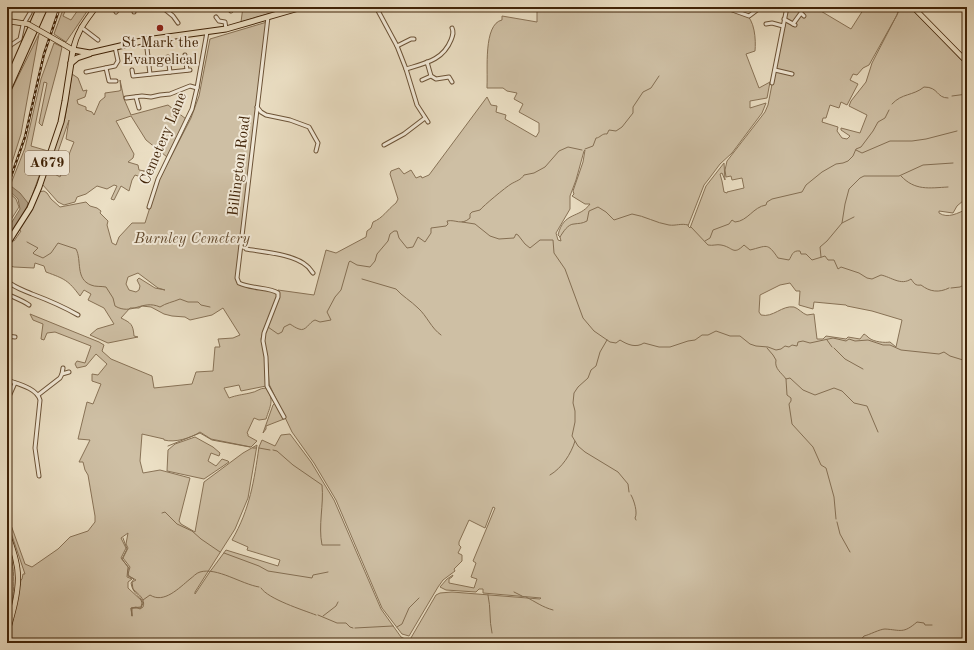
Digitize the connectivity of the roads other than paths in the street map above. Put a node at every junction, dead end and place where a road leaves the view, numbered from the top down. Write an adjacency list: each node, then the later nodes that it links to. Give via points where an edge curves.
1 (20, 7): 15 (street)
2 (40, 7): 61 (highway)
3 (44, 7): 67 (highway)
4 (96, 7): 31 (main road, A679)
5 (120, 7): 20 (street)
6 (134, 7): 21 (street)
7 (162, 7): 27 (street)
8 (233, 7): 18 (street)
9 (302, 7): 16 (highway)
10 (376, 7): 40 (street)
11 (724, 7): 19 (street)
12 (738, 7): 19 (street)
13 (761, 7): 19 (street, via 749,16)
14 (913, 7): 48 (main road)
15 (31, 8): 28 (street)
16 (295, 8): 24 (highway)
17 (786, 9): 25 (street)
18 (231, 11)
19 (736, 11)
20 (116, 12)
21 (134, 12)
22 (804, 16): 25 (street, via 801,13 794,24)
23 (216, 17): 33 (street, via 219,21 225,22)
24 (268, 17): 33 (highway); 70 (street, Billington Road)
25 (784, 19): 30 (street)
26 (7, 21): 28 (main road)
27 (178, 23)
28 (26, 24): 39 (main road, bridge); 42 (street, via 20,39)
29 (766, 24): 30 (street)
30 (783, 26): 53 (street)
31 (81, 27): 35 (main road, A679); 37 (street)
32 (452, 28): 47 (street, via 454,32 448,48 440,56)
33 (226, 29): 34 (highway)
34 (207, 32): 38 (highway); 65 (street, Cemetery Lane)
35 (75, 39): 39 (main road); 43 (main road, A679)
36 (414, 39): 40 (street)
37 (98, 40)
38 (146, 40): 41 (highway); 56 (street)
39 (63, 44): 43 (main road)
40 (397, 46): 51 (street)
41 (115, 47): 44 (highway); 50 (street, via 117,64)
42 (7, 50)
43 (73, 50): 44 (highway); 49 (highway, A679)
44 (90, 53): 49 (highway)
45 (185, 55): 55 (street, via 189,70)
46 (168, 57): 55 (street)
47 (427, 62): 51 (street); 58 (street)
48 (967, 62)
49 (71, 63): 78 (highway, A679, via 61,122 39,187 30,208)
50 (106, 68): 54 (street); 60 (street, via 109,81)
51 (406, 69): 72 (street, via 417,105)
52 (132, 70): 56 (street, via 133,76)
53 (775, 70): 57 (street); 63 (street)
54 (86, 72)
55 (170, 72): 56 (street)
56 (150, 74)
57 (792, 74)
58 (431, 76): 59 (street); 62 (street, via 436,79 449,77)
59 (422, 80)
60 (116, 81)
61 (7, 82)
62 (452, 82)
63 (772, 83)
64 (176, 85): 66 (street)
65 (197, 88): 66 (street, via 190,86); 76 (street, Cemetery Lane, via 192,109 158,179)
66 (177, 90): 68 (street, via 170,94)
67 (7, 92)
68 (136, 97): 69 (street); 71 (street)
69 (127, 99)
70 (257, 107): 75 (street, Billington Road, via 266,115 309,127 318,143); 77 (street, Billington Road)
71 (140, 108)
72 (425, 118): 73 (street); 74 (street)
73 (428, 122)
74 (384, 145)
75 (316, 151)
76 (149, 207)
77 (242, 242): 79 (street, via 246,249 300,262); 93 (street, Billington Road, via 237,281 246,286 278,293 263,341 267,386)
78 (7, 244)
79 (313, 273)
80 (7, 282): 83 (street)
81 (7, 294): 82 (street)
82 (30, 305)
83 (78, 315)
84 (7, 336): 85 (street)
85 (15, 337)
86 (63, 368): 88 (street)
87 (69, 372): 88 (street)
88 (62, 374): 91 (street)
89 (7, 380): 90 (street)
90 (15, 383): 91 (street); 92 (street)
91 (38, 395): 94 (street, via 40,400 35,448)
92 (7, 401)
93 (284, 417)
94 (39, 476)
95 (7, 532): 96 (main road, via 16,557 18,577)
96 (7, 633)

